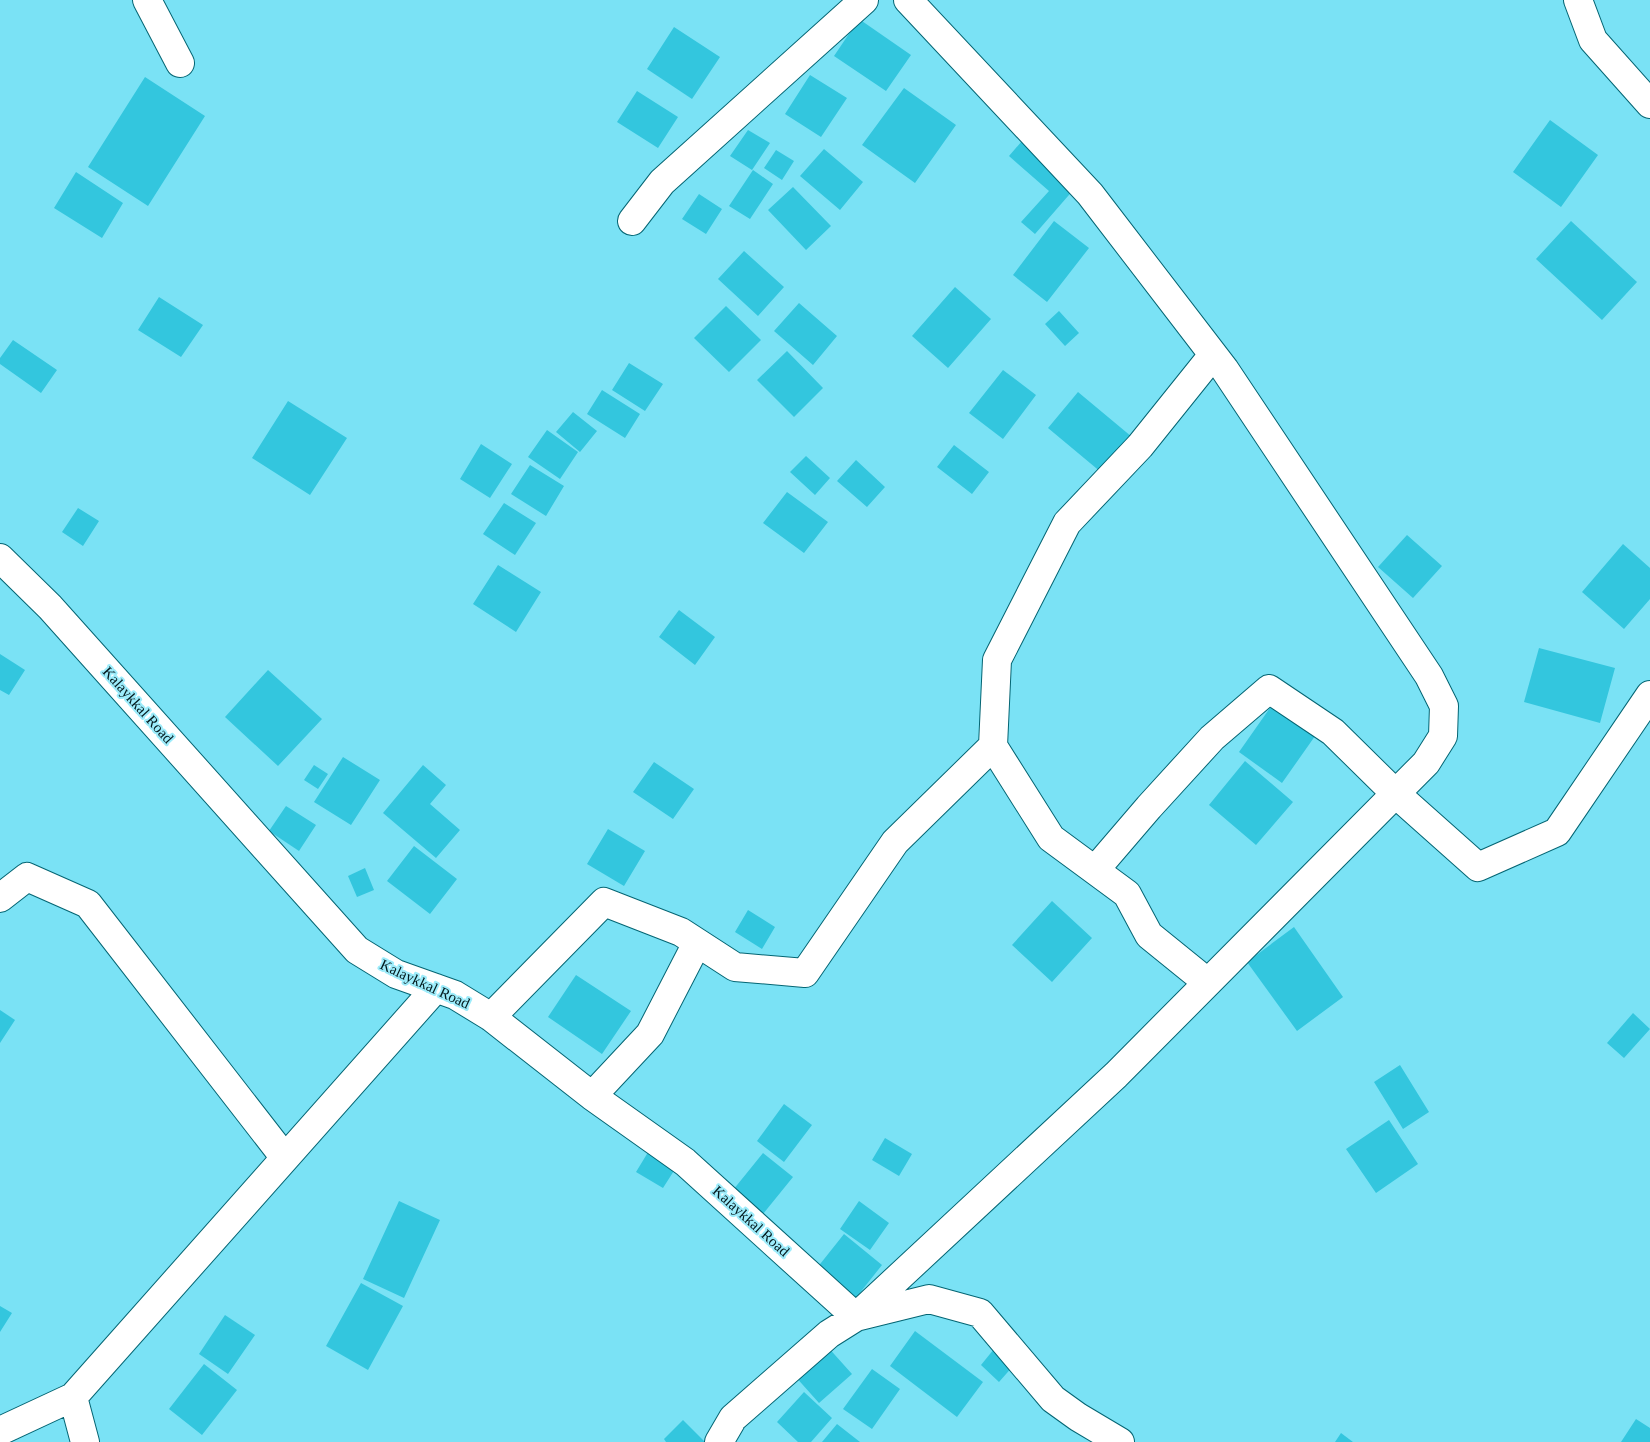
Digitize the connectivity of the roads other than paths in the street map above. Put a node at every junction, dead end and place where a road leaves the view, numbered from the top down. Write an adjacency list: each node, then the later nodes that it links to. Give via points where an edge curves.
1 (146, 0): 5 (street)
2 (864, 0): 7 (street, via 662,182)
3 (908, 0): 8 (street, via 1090,194)
4 (1578, 0): 6 (street, via 1593,40)
5 (180, 63)
6 (1650, 104)
7 (632, 222)
8 (1213, 355): 11 (street, via 1140,446 1067,523 997,660); 12 (street, via 1429,676 1444,706 1443,736 1426,763)
9 (0, 558): 17 (street, Kalaykkal Road, via 50,607 357,950 396,974)
10 (1650, 696): 12 (street, via 1557,832 1478,866)
11 (993, 746): 13 (street, via 1051,838); 15 (street, via 895,842 805,973 735,967)
12 (1396, 794): 13 (street, via 1333,732 1270,689 1212,738); 16 (street)
13 (1095, 870): 16 (street, via 1127,894 1149,935)
14 (0, 898): 20 (street, via 27,877 88,904)
15 (697, 943): 18 (street, via 681,932 604,902); 19 (street, via 650,1034)
16 (1208, 982): 21 (street, via 1116,1075)
17 (436, 988): 18 (street, Kalaykkal Road, via 455,995); 20 (street)
18 (491, 1017): 19 (street, Kalaykkal Road)
19 (592, 1096): 21 (street, Kalaykkal Road, via 686,1162)
20 (284, 1158): 22 (street)
21 (856, 1316): 25 (street, via 829,1334 733,1418); 26 (street, via 929,1299 980,1313 1053,1399)
22 (73, 1397): 23 (street); 24 (street)
23 (0, 1431)
24 (85, 1442)
25 (719, 1442)
26 (1120, 1442)

